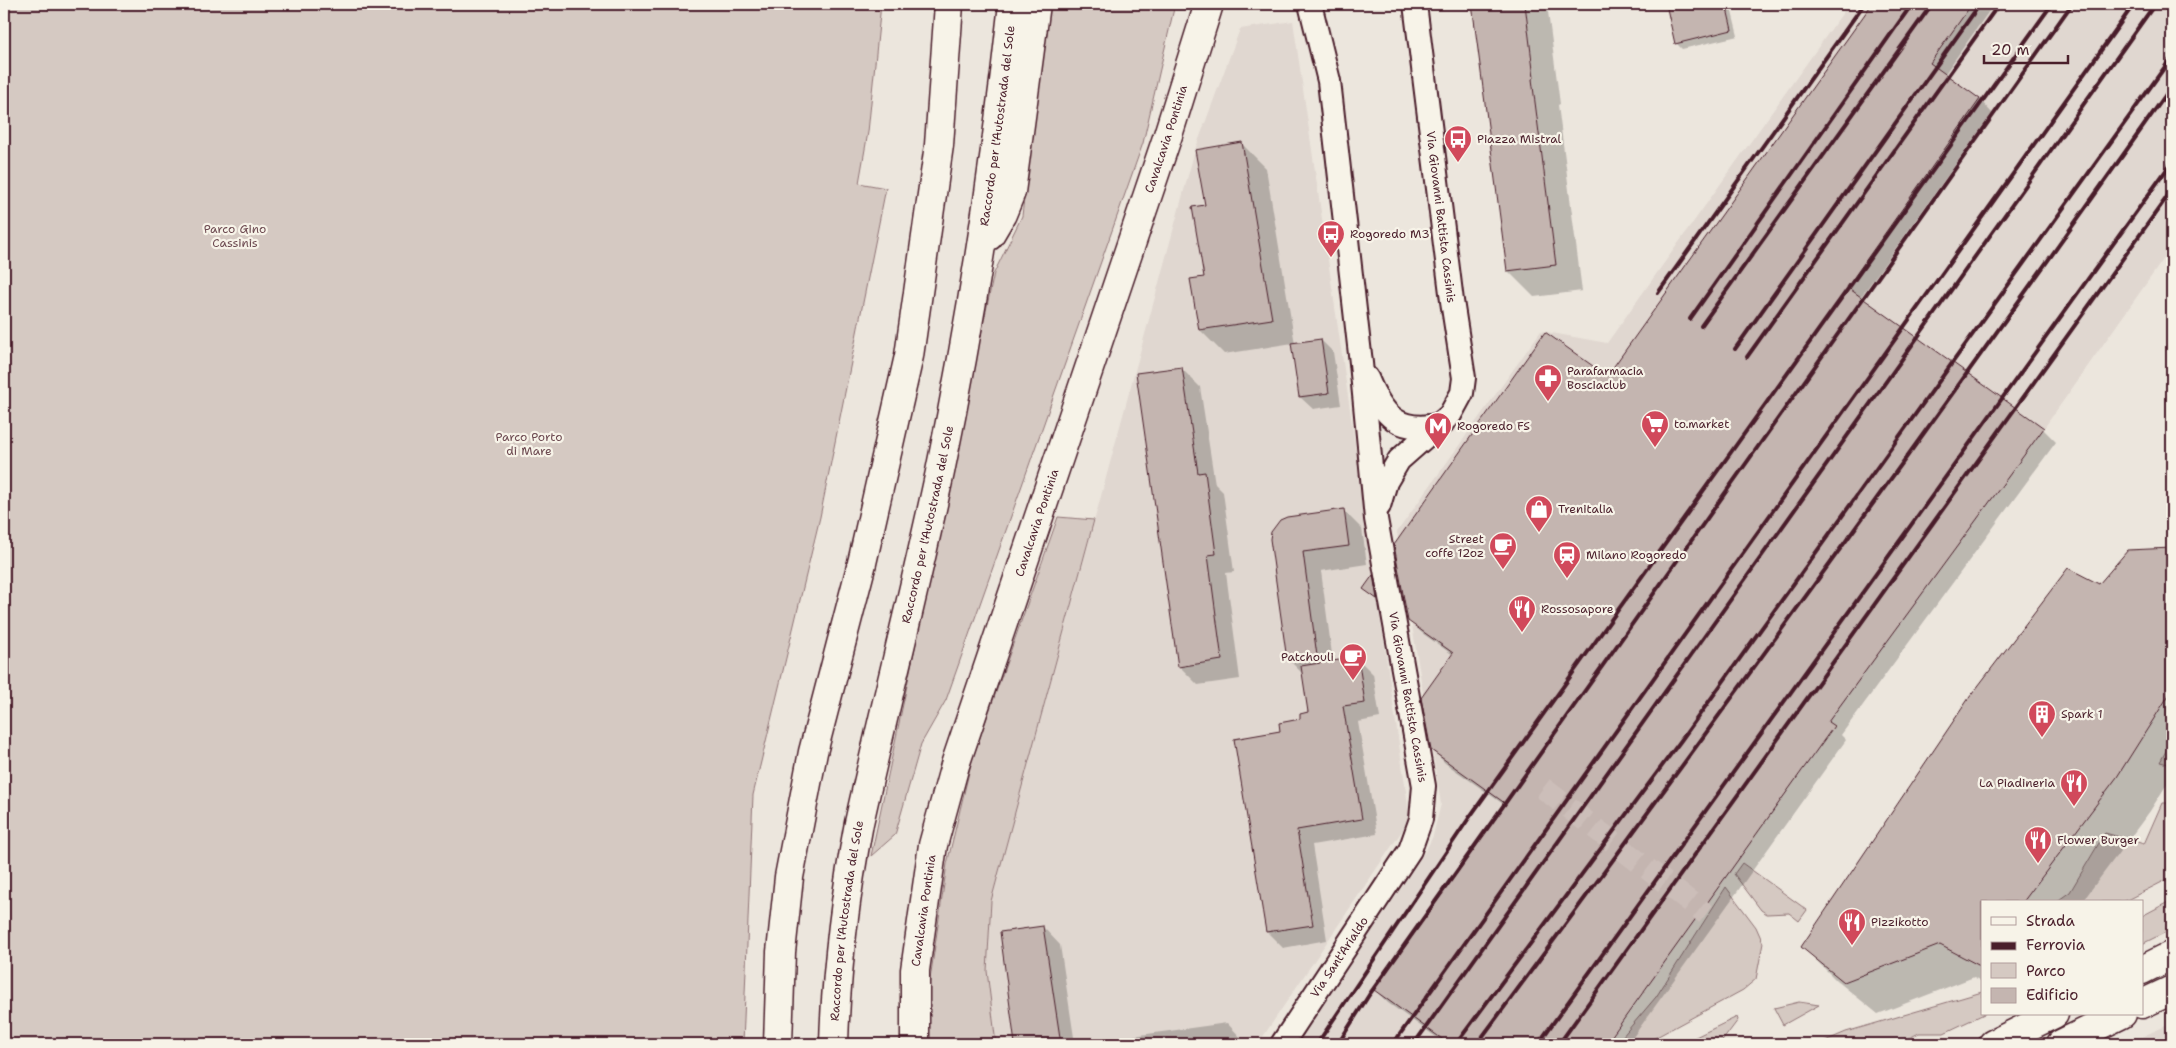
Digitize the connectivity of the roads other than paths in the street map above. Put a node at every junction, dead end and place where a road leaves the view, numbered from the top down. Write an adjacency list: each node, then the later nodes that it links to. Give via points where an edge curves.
1 (949, 4): 18 (main road, via 940,145 909,356 862,563 813,752 789,877 781,952)
2 (1013, 4): 7 (main road, Raccordo per l'Autostrada del Sole)
3 (1036, 4): 7 (main road, via 1011,192 984,245)
4 (1310, 4): 8 (street, Via Giovanni Battista Cassinis, via 1329,81)
5 (1415, 4): 9 (street, Via Giovanni Battista Cassinis, via 1464,378 1457,405)
6 (1207, 6): 20 (main road, Cavalcavia Pontinia, via 1168,135 955,765 933,845 915,970)
7 (978, 268): 19 (main road, Raccordo per l'Autostrada del Sole, via 940,472 850,870 840,935)
8 (1361, 363): 9 (street, Via Giovanni Battista Cassinis, via 1380,405 1392,418 1415,428); 10 (street, Via Giovanni Battista Cassinis)
9 (1442, 424): 10 (street, Via Giovanni Battista Cassinis, via 1399,460 1386,482)
10 (1376, 519): 11 (street, Via Giovanni Battista Cassinis, via 1424,786 1417,834)
11 (1397, 871): 21 (street, Via Sant'Arialdo)
12 (2172, 955): 13 (main road)
13 (2144, 969)
14 (2172, 990): 15 (main road)
15 (2144, 1003)
16 (2050, 1016): 22 (main road)
17 (2118, 1016): 23 (main road)
18 (778, 1044)
19 (834, 1044)
20 (915, 1044)
21 (1282, 1044)
22 (1993, 1044)
23 (2061, 1044)

